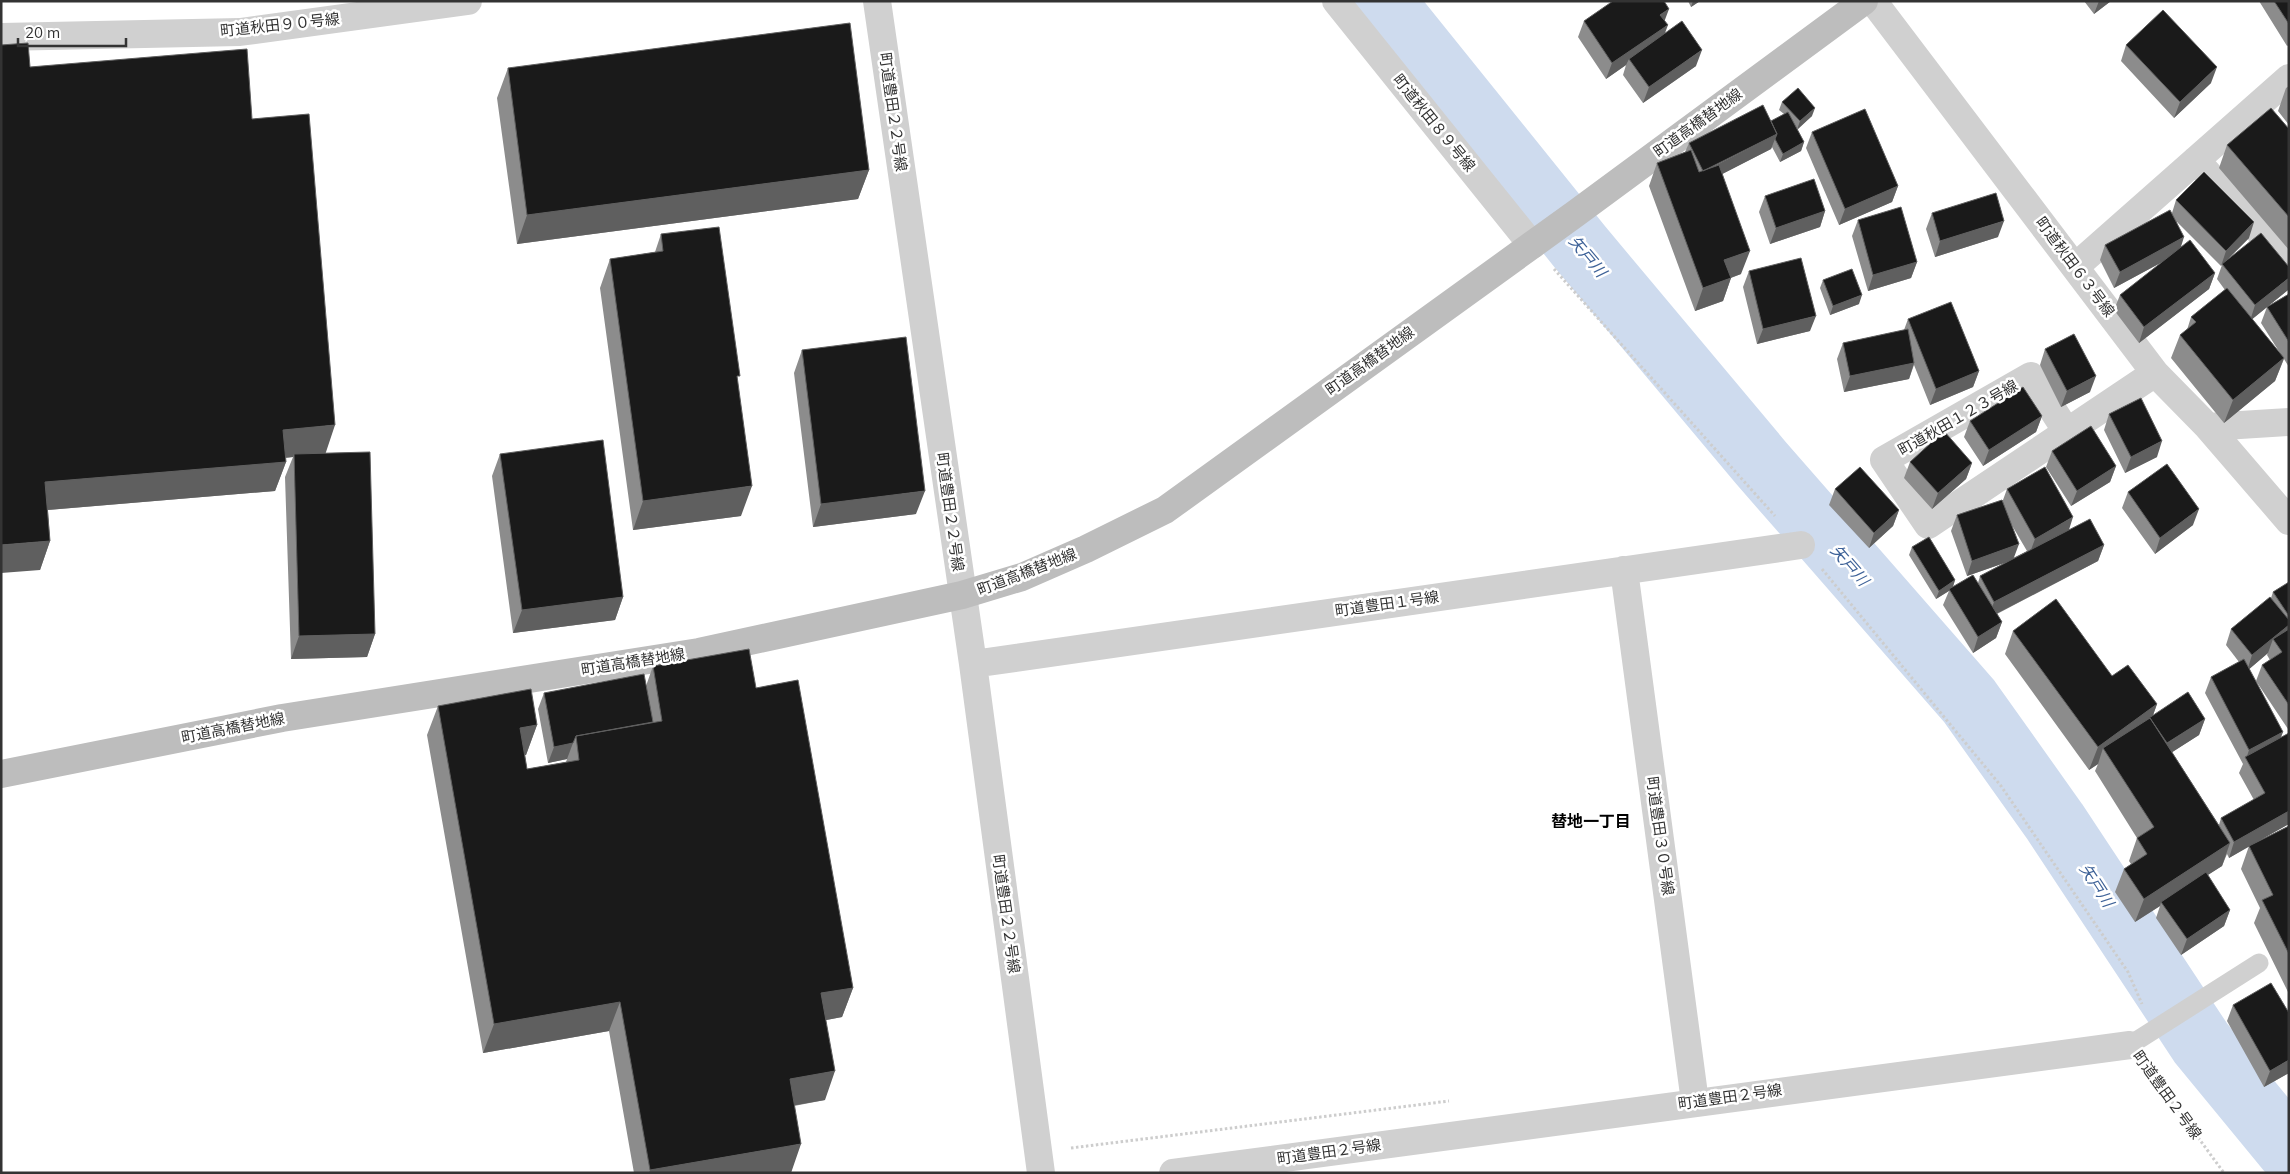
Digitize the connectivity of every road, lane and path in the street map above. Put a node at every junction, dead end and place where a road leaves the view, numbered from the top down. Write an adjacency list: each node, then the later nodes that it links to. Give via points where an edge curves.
1 (468, 1): 6 (street, 町道秋田９０号線, via 240,32)
2 (877, 1): 19 (street, 町道豊田２２号線)
3 (1336, 1): 9 (street, 町道秋田８９号線)
4 (1864, 1): 9 (street, 町道高橋替地線)
5 (1873, 1): 11 (street, 町道秋田６３号線)
6 (1, 37)
7 (2289, 78): 8 (street)
8 (2196, 160): 10 (street); 11 (street)
9 (1532, 245): 17 (path); 19 (street, 町道高橋替地線, via 1165,510 1022,577)
10 (2289, 266)
11 (2075, 267): 12 (street, 町道秋田６３号線)
12 (2155, 373): 14 (street, 町道秋田６３号線); 15 (street, 町道秋田１２３号線)
13 (2289, 422): 14 (street)
14 (2208, 428): 16 (street, 町道秋田６３号線)
15 (2067, 432): 15 (street, 町道秋田１２３号線, via 1928,525 1884,460 2030,376)
16 (2289, 522)
17 (1801, 545): 18 (street, 町道豊田１号線); 23 (path, via 2001,786 2128,972)
18 (1624, 570): 20 (street, 町道豊田１号線); 26 (street, 町道豊田３０号線)
19 (962, 595): 20 (street, 町道豊田２２号線); 21 (street, 町道高橋替地線, via 700,652 282,718)
20 (973, 664): 27 (street, 町道豊田２２号線)
21 (1, 774)
22 (2259, 963): 23 (lane)
23 (2156, 1028): 24 (lane)
24 (2130, 1045): 26 (street, 町道豊田２号線); 29 (path, 町道豊田２号線)
25 (1454, 1100): 27 (path)
26 (1695, 1102): 28 (street, 町道豊田２号線)
27 (1040, 1162)
28 (1174, 1173)
29 (2224, 1173)

